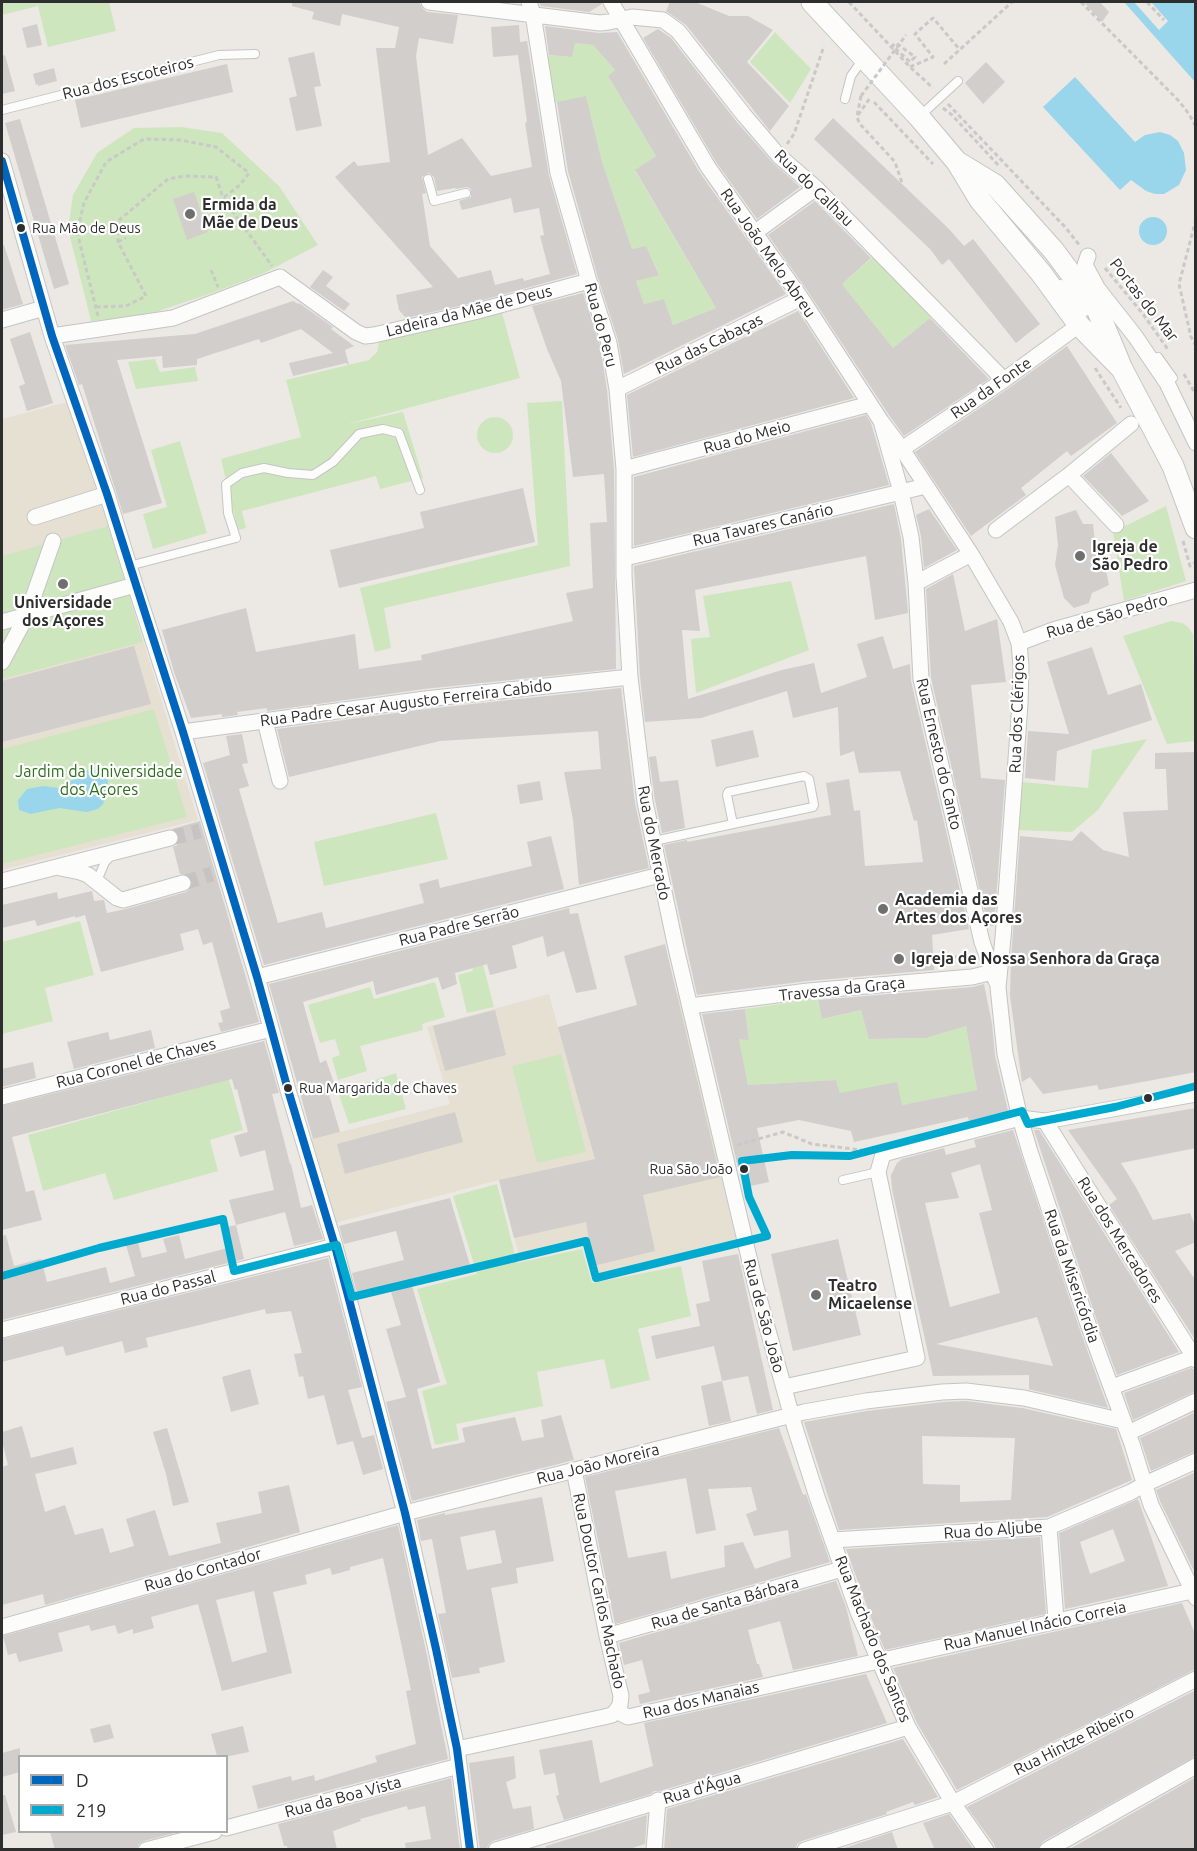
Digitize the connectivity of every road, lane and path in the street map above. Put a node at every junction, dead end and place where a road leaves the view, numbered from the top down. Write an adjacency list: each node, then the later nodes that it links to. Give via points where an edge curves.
1 (429, 2): 8 (street, Rua do Calhau)
2 (611, 2): 9 (street, Rua João Melo Abreu)
3 (812, 2): 16 (main road)
4 (849, 2): 13 (path)
5 (1012, 2): 14 (path)
6 (1081, 2): 29 (path, via 1178,100)
7 (1147, 2): 10 (path)
8 (531, 8): 9 (street, Rua do Calhau, via 600,23); 49 (street, Rua do Peru, via 558,172)
9 (621, 20): 30 (street, Rua do Calhau, via 632,16 663,20 678,31); 42 (street, Rua João Melo Abreu, via 708,167)
10 (1164, 20)
11 (906, 35): 13 (path, bridge)
12 (824, 46): 30 (path, via 794,134)
13 (893, 48): 13 (path, via 896,43 915,57 910,62); 19 (path); 26 (path, bridge, via 861,96)
14 (960, 50): 18 (path); 19 (path, via 933,18 915,34 933,57)
15 (255, 54): 25 (lane, Rua dos Escoteiros, via 219,55)
16 (872, 57): 17 (path); 22 (lane, via 851,76); 27 (main road)
17 (886, 63)
18 (944, 64)
19 (910, 67): 23 (path)
20 (958, 81): 23 (lane)
21 (870, 98): 26 (path)
22 (845, 99)
23 (938, 99): 27 (lane); 33 (path); 46 (path, Portas do Mar, via 1066,228)
24 (874, 102): 28 (path)
25 (2, 111)
26 (857, 116): 35 (path, via 895,162)
27 (919, 117): 31 (main road)
28 (898, 126)
29 (1196, 127)
30 (779, 156): 36 (street, Rua do Calhau)
31 (957, 162): 39 (lane); 45 (main road, via 995,184); 53 (main road, via 980,200 1041,273)
32 (2, 168): 51 (street)
33 (1002, 168)
34 (428, 179): 37 (lane, via 434,201)
35 (902, 183)
36 (816, 188): 42 (street); 61 (street, Rua do Calhau)
37 (466, 193)
38 (223, 198): 44 (path, via 216,177 168,179 118,221); 48 (path); 52 (path, via 249,173 216,147 144,139 106,162 84,203 77,232)
39 (996, 205)
40 (1196, 219): 57 (path, via 1179,284)
41 (1010, 222): 45 (lane)
42 (754, 233): 50 (street, Rua João Melo Abreu)
43 (126, 238): 44 (path)
44 (118, 242): 52 (path, via 146,296 126,306)
45 (1051, 260): 46 (lane); 53 (main road)
46 (1088, 264): 58 (path, Portas do Mar, via 1097,260 1113,276); 60 (lane); 67 (street, via 1098,289 1167,383)
47 (1055, 276): 53 (lane)
48 (280, 277): 49 (street, Ladeira da Mãe de Deus, via 365,336); 55 (street, via 173,318)
49 (589, 281): 62 (street, Rua do Peru, via 609,343)
50 (801, 298): 62 (street, Rua das Cabaças); 64 (street, Rua João Melo Abreu)
51 (44, 308): 54 (street); 56 (street)
52 (96, 308): 55 (path)
53 (1087, 315): 61 (street, Rua da Fonte); 77 (main road, via 1122,369 1173,466)
54 (2, 320)
55 (101, 329): 56 (street)
56 (52, 336): 74 (street)
57 (1196, 346)
58 (1169, 351)
59 (1182, 370): 63 (path)
60 (1173, 378)
61 (1004, 380): 68 (street, Rua da Fonte)
62 (616, 389): 69 (street, Rua do Peru)
63 (1196, 395)
64 (870, 404): 65 (street, Rua João Melo Abreu); 69 (street, Rua do Meio)
65 (881, 421): 68 (street, Rua dos Clérigos); 73 (street, Rua João Melo Abreu)
66 (1131, 424): 70 (street)
67 (1196, 443)
68 (902, 449): 71 (street, Rua dos Clérigos)
69 (624, 469): 81 (street, Rua do Peru)
70 (1072, 472): 76 (street); 78 (street)
71 (926, 486): 73 (street, Rua Tavares Canário); 80 (street, Rua dos Clérigos)
72 (420, 490): 83 (lane, via 399,433 383,429 359,434 333,462 313,475 264,468 242,473 226,484 228,513 236,538)
73 (901, 492): 81 (street, Rua Tavares Canário); 85 (street, Rua Ernesto do Canto)
74 (107, 494): 75 (street); 83 (street)
75 (35, 517)
76 (1116, 525)
77 (1196, 528)
78 (996, 530)
79 (53, 541): 88 (street)
80 (971, 554): 85 (street); 90 (street, Rua dos Clérigos)
81 (625, 558): 92 (street, Rua do Peru)
82 (1196, 562): 84 (path)
83 (129, 566): 86 (street)
84 (1190, 566)
85 (916, 583): 106 (street, Rua Ernesto do Canto, via 921,679)
86 (135, 585): 88 (street); 94 (street)
87 (1196, 591): 90 (street, Rua de São Pedro)
88 (27, 615): 89 (street); 91 (street)
89 (2, 622)
90 (1019, 643): 105 (street, Rua dos Clérigos, via 1020,704)
91 (2, 662)
92 (630, 677): 93 (street, Rua Padre Cesar Augusto Ferreira Cabido); 98 (street, Rua do Mercado, via 645,802)
93 (264, 721): 94 (street, Rua Padre Cesar Augusto Ferreira Cabido); 95 (street)
94 (183, 732): 108 (street, via 218,872)
95 (280, 781)
96 (733, 824): 96 (lane, via 813,807 809,779 804,776 728,792); 98 (lane)
97 (170, 838): 99 (street)
98 (654, 841): 101 (street, Rua do Mercado)
99 (114, 852): 100 (street); 103 (lane)
100 (51, 868): 102 (street); 103 (street, via 66,868)
101 (660, 875): 108 (street, Rua Padre Serrão); 110 (street, Rua do Mercado)
102 (2, 881)
103 (97, 881): 104 (street, via 123,900)
104 (183, 883)
105 (1003, 938): 106 (street, via 997,945); 109 (street, Rua dos Clérigos)
106 (984, 948): 107 (path); 109 (street, Rua Ernesto do Canto)
107 (945, 958)
108 (257, 977): 111 (street)
109 (995, 979): 110 (street, Travessa da Graça, via 808,987); 114 (street, Rua da Misericórdia, via 1005,1054)
110 (690, 1006): 116 (street, Rua de São João)
111 (271, 1029): 113 (street, Rua Coronel de Chaves); 120 (street)
112 (1196, 1094): 115 (street)
113 (2, 1097)
114 (1020, 1118): 115 (street); 117 (street); 124 (street, Rua da Misericórdia)
115 (1045, 1120): 122 (street, Rua dos Mercadores)
116 (723, 1148): 117 (path, via 783,1132 812,1144); 123 (street, Rua de São João)
117 (883, 1154): 118 (street)
118 (878, 1172): 119 (lane); 123 (street, via 917,1358)
119 (843, 1180)
120 (335, 1245): 121 (street, Rua do Passal); 131 (street)
121 (2, 1330)
122 (1195, 1359): 124 (street)
123 (784, 1387): 126 (street, Rua de São João)
124 (1112, 1387): 127 (street, Rua da Misericórdia)
125 (1196, 1401): 127 (street)
126 (791, 1414): 127 (street, Rua João Moreira, via 866,1401 966,1391 1024,1398); 129 (street, Rua João Moreira); 133 (street, Rua Machado dos Santos)
127 (1126, 1427): 130 (street, Rua da Misericórdia)
128 (1196, 1461): 130 (street, Rua do Aljube)
129 (574, 1470): 131 (street, Rua João Moreira); 138 (street, Rua Doutor Carlos Machado)
130 (1144, 1484): 132 (street, Rua do Aljube); 135 (street, Rua da Misericórdia)
131 (405, 1513): 137 (street, Rua do Contador); 143 (street)
132 (1049, 1527): 133 (street, Rua do Aljube); 136 (street)
133 (832, 1540): 134 (street, Rua Machado dos Santos)
134 (842, 1569): 138 (street, Rua de Santa Bárbara); 139 (street, Rua Machado dos Santos)
135 (1194, 1594): 136 (street, Rua Manuel Inácio Correia)
136 (1056, 1620): 139 (street, Rua Manuel Inácio Correia)
137 (2, 1622)
138 (607, 1636): 141 (street, Rua Doutor Carlos Machado, via 621,1696)
139 (878, 1660): 141 (street, Rua dos Manaias, via 628,1717); 142 (street, Rua Machado dos Santos)
140 (1196, 1679): 147 (street, Rua Hintze Ribeiro)
141 (616, 1711): 143 (street, Rua dos Manaias, via 604,1717)
142 (908, 1727): 146 (street, Rua d'Água); 147 (street, Rua Machado dos Santos)
143 (457, 1749): 144 (street)
144 (459, 1766): 148 (street, Rua da Boa Vista); 151 (street)
145 (1196, 1766): 156 (street)
146 (658, 1800): 152 (street, Rua d'Água); 153 (street)
147 (953, 1803): 154 (street, Rua Hintze Ribeiro); 155 (street, Rua Machado dos Santos)
148 (228, 1827)
149 (210, 1833): 150 (street)
150 (146, 1850)
151 (470, 1850)
152 (496, 1850)
153 (654, 1850)
154 (805, 1850)
155 (986, 1850)
156 (1047, 1850)

